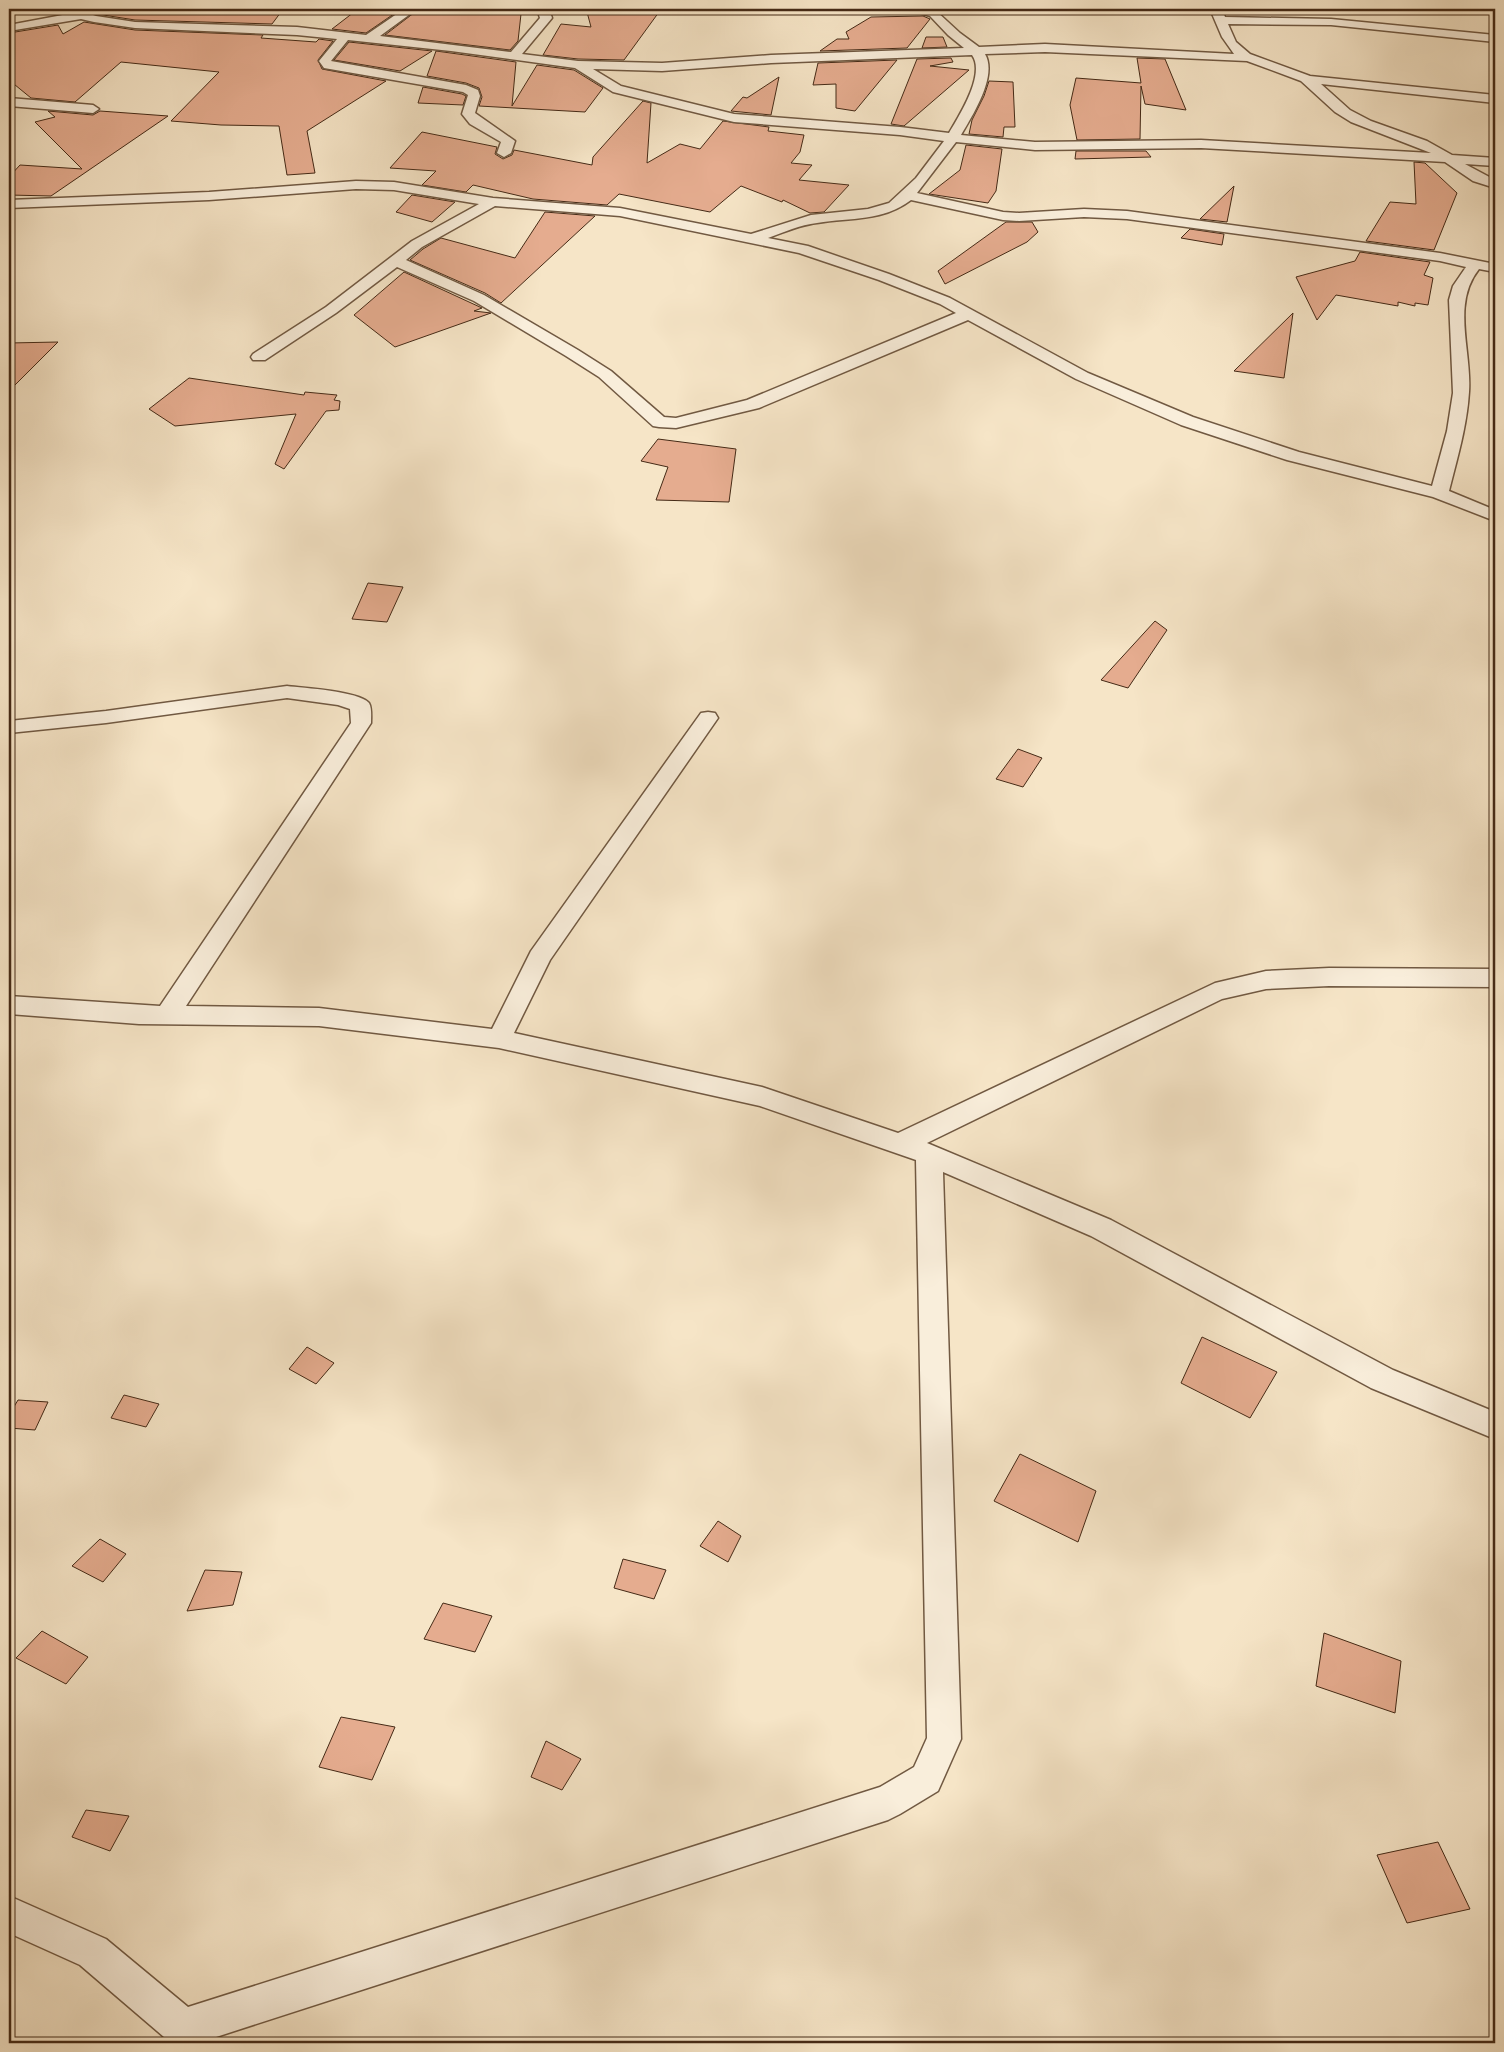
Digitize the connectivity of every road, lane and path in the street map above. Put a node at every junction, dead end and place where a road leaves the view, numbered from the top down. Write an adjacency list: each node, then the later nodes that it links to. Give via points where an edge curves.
1 (64, 9): 7 (street)
2 (411, 9): 10 (street)
3 (543, 9): 13 (street, via 546,18)
4 (916, 9): 5 (street)
5 (932, 10): 12 (street, via 961,42)
6 (1219, 14): 11 (street); 14 (street, via 1232,44 1238,52)
7 (82, 15): 8 (street); 9 (street, via 135,25)
8 (9, 28)
9 (345, 36): 10 (street); 21 (street, via 325,61 328,65 466,89 474,93 468,114 508,141)
10 (369, 38): 13 (street)
11 (1495, 38)
12 (974, 50): 14 (street, via 1045,48); 15 (street, via 662,67); 20 (street, via 982,64 981,78 967,115)
13 (514, 56): 15 (street)
14 (1251, 58): 16 (street)
15 (578, 65): 20 (street, via 617,90 700,112)
16 (1306, 79): 17 (street); 22 (street, via 1345,113 1416,141)
17 (1495, 98)
18 (9, 102): 19 (street)
19 (94, 110)
20 (953, 138): 22 (street, via 1035,146 1201,144); 25 (street)
21 (504, 153)
22 (1446, 157): 23 (street); 24 (street, via 1468,174)
23 (1495, 162)
24 (1495, 184)
25 (909, 195): 28 (street, via 882,212 801,221); 30 (street, via 1002,216 1084,213 1128,216)
26 (494, 202): 27 (street, via 394,186 356,185 210,196); 28 (street, via 620,212); 29 (street)
27 (9, 204)
28 (751, 239): 32 (street, via 803,249 945,301)
29 (394, 260): 32 (street, via 479,298 572,353 605,374 659,422 667,424 753,404); 33 (street, via 331,310)
30 (1476, 264): 31 (street); 34 (street, via 1459,291 1457,319 1461,392 1451,451)
31 (1495, 268)
32 (968, 314): 34 (street, via 1082,376 1187,421 1293,456)
33 (259, 357)
34 (1439, 493): 35 (street)
35 (1495, 516)
36 (708, 718): 41 (street, via 540,957)
37 (9, 726): 40 (street, via 106,717 287,692 342,699 360,706 361,723)
38 (1495, 978): 42 (street, via 1266,980 1215,992)
39 (9, 1005): 40 (street)
40 (167, 1016): 41 (street, via 318,1017)
41 (499, 1039): 42 (street, via 762,1097)
42 (914, 1149): 43 (street, via 1101,1228 1382,1379); 45 (street, via 944,1739 926,1779 888,1802)
43 (1495, 1426)
44 (9, 1914): 45 (street, via 93,1952)
45 (189, 2036)

